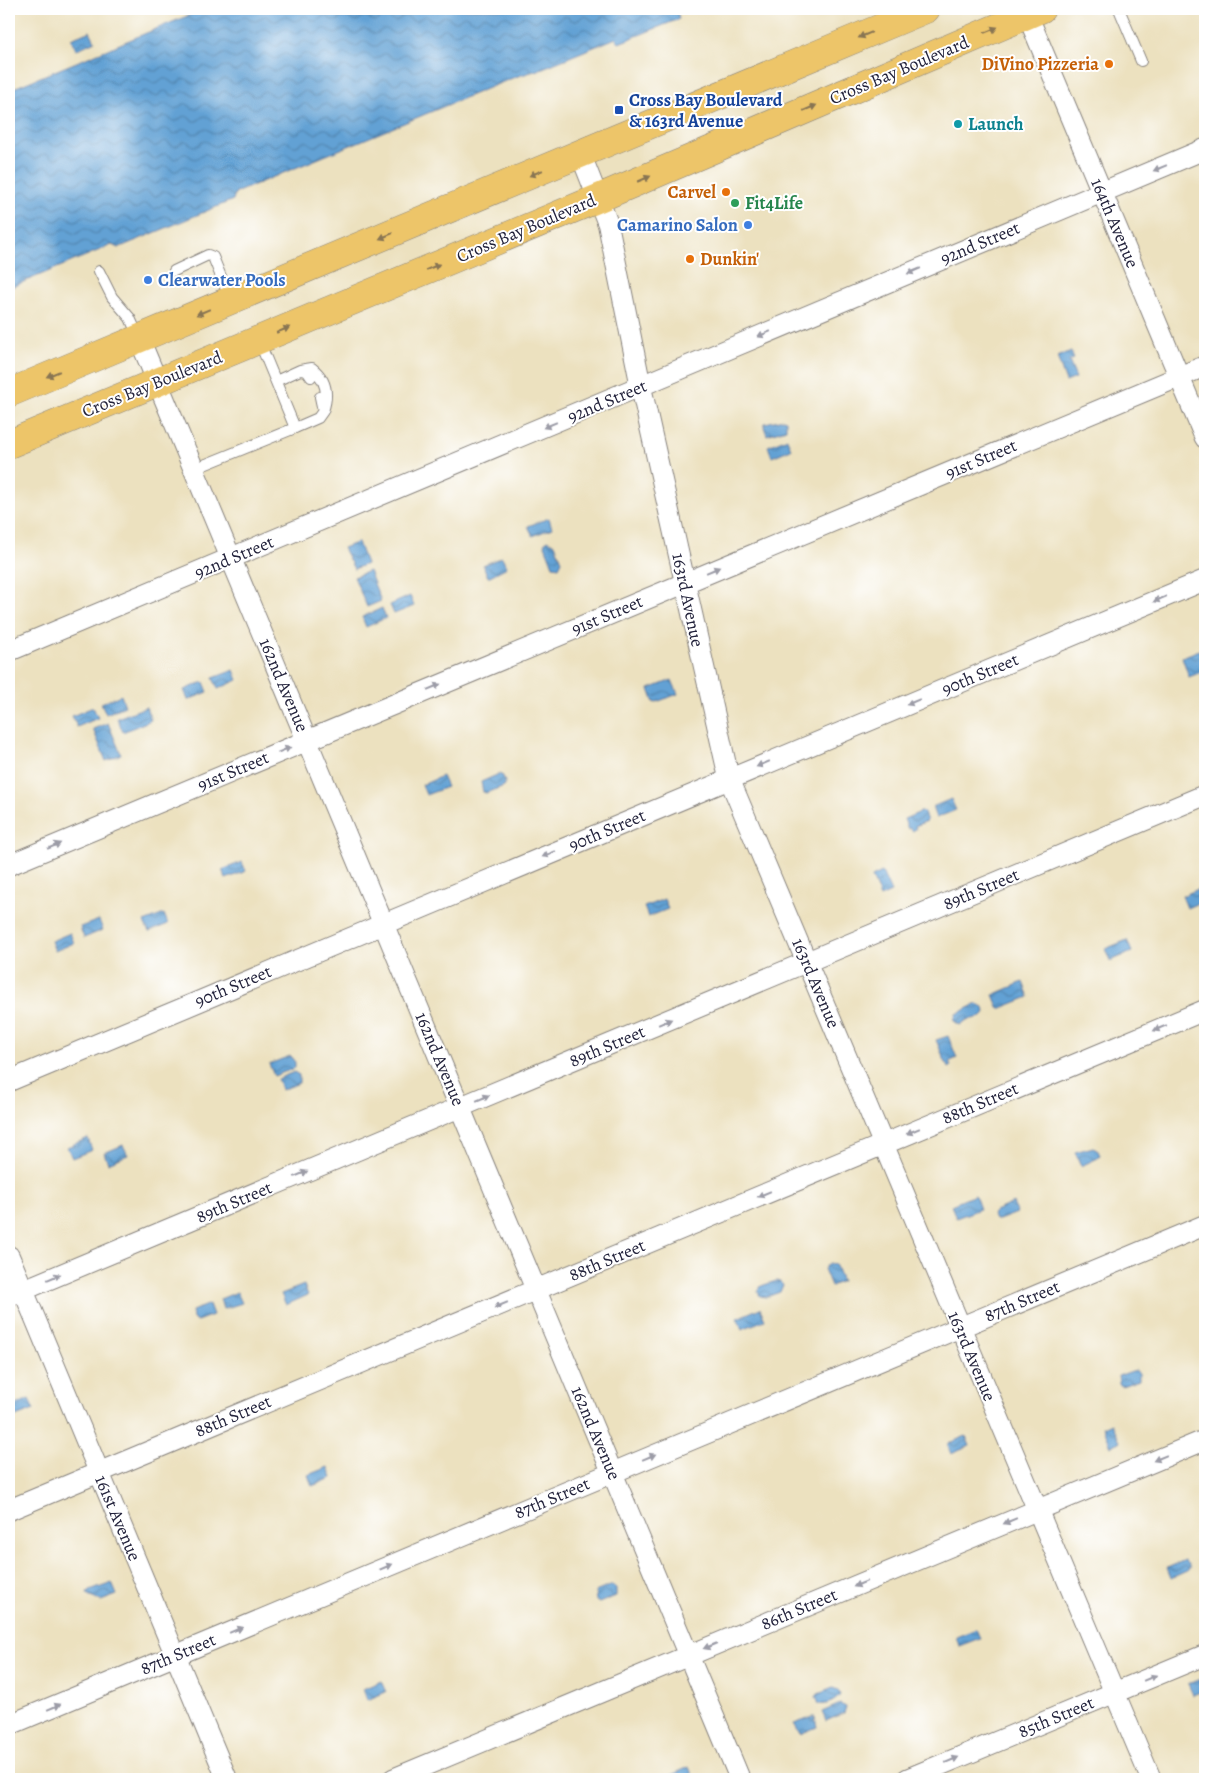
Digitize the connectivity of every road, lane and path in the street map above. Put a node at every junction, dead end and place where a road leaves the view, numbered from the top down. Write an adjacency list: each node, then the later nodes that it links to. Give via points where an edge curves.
1 (926, 9): 4 (main road)
2 (1120, 9): 5 (lane)
3 (1031, 11): 8 (street, 164th Avenue); 9 (main road, Cross Bay Boulevard, one-way to 3)
4 (896, 14): 7 (main road, one-way to 7)
5 (1141, 61)
6 (1205, 149): 8 (street, 92nd Street, one-way to 8)
7 (581, 155): 9 (street, 163rd Avenue); 12 (main road, one-way to 12)
8 (1102, 192): 18 (street, 164th Avenue); 21 (street, 92nd Street, one-way to 21)
9 (599, 198): 14 (main road, Cross Bay Boulevard, one-way to 9); 21 (street, 163rd Avenue, via 608,224)
10 (174, 270): 12 (lane, via 208,255 213,257)
11 (99, 271): 13 (lane, via 112,298 130,318)
12 (230, 300): 13 (main road, one-way to 13)
13 (139, 338): 19 (street, 162nd Avenue); 22 (main road, one-way to 22)
14 (259, 340): 19 (main road, Cross Bay Boulevard); 20 (lane)
15 (1205, 366): 18 (street, 91st Street)
16 (300, 370): 17 (lane); 20 (lane); 24 (lane, via 312,368 319,374 326,389)
17 (311, 376)
18 (1180, 376): 26 (street, 164th Avenue); 31 (street, 91st Street, one-way to 18)
19 (157, 381): 27 (main road, Cross Bay Boulevard); 28 (street, 162nd Avenue)
20 (276, 381): 25 (lane)
21 (641, 387): 29 (street, 92nd Street, one-way to 29); 31 (street, 163rd Avenue)
22 (9, 393)
23 (320, 397): 24 (lane)
24 (323, 411): 25 (lane, via 318,418)
25 (295, 428): 28 (lane)
26 (1205, 438)
27 (9, 444)
28 (194, 469): 29 (street, 162nd Avenue)
29 (231, 558): 32 (street, 92nd Street); 33 (street, 162nd Avenue)
30 (1205, 580): 34 (street, 90th Street, one-way to 34)
31 (685, 583): 33 (street, 91st Street, one-way to 31); 34 (street, 163rd Avenue)
32 (9, 651)
33 (307, 741): 36 (street, 91st Street, one-way to 33); 37 (street, 162nd Avenue)
34 (729, 778): 37 (street, 90th Street, one-way to 37); 38 (street, 163rd Avenue)
35 (1205, 795): 38 (street, 89th Street)
36 (9, 865)
37 (383, 924): 40 (street, 90th Street); 41 (street, 162nd Avenue)
38 (807, 962): 41 (street, 89th Street, one-way to 38); 42 (street, 163rd Avenue)
39 (1205, 1010): 42 (street, 88th Street, one-way to 42)
40 (9, 1080)
41 (460, 1108): 45 (street, 162nd Avenue); 46 (street, 89th Street, one-way to 41)
42 (882, 1144): 45 (street, 88th Street, one-way to 45); 47 (street, 163rd Avenue)
43 (1205, 1225): 47 (street, 87th Street)
44 (9, 1256): 46 (street, 161st Avenue)
45 (536, 1290): 49 (street, 88th Street, one-way to 49); 50 (street, 162nd Avenue)
46 (16, 1293): 49 (street, 161st Avenue)
47 (960, 1328): 50 (street, 87th Street, one-way to 47); 52 (street, 163rd Avenue)
48 (1205, 1440): 52 (street, 86th Street, one-way to 52)
49 (99, 1472): 51 (street, 88th Street); 55 (street, 161st Avenue)
50 (612, 1473): 53 (street, 162nd Avenue); 55 (street, 87th Street, one-way to 50)
51 (9, 1510)
52 (1037, 1510): 53 (street, 86th Street, one-way to 53); 56 (street, 163rd Avenue)
53 (688, 1655): 59 (street, 86th Street); 60 (street, 162nd Avenue)
54 (1205, 1655): 56 (street, 85th Street, one-way to 54)
55 (175, 1656): 57 (street, 87th Street, one-way to 55); 58 (street, 161st Avenue)
56 (1116, 1692): 61 (street, 85th Street, one-way to 56); 62 (street, 163rd Avenue)
57 (9, 1725)
58 (227, 1779)
59 (393, 1779)
60 (740, 1779)
61 (907, 1779)
62 (1151, 1779)

